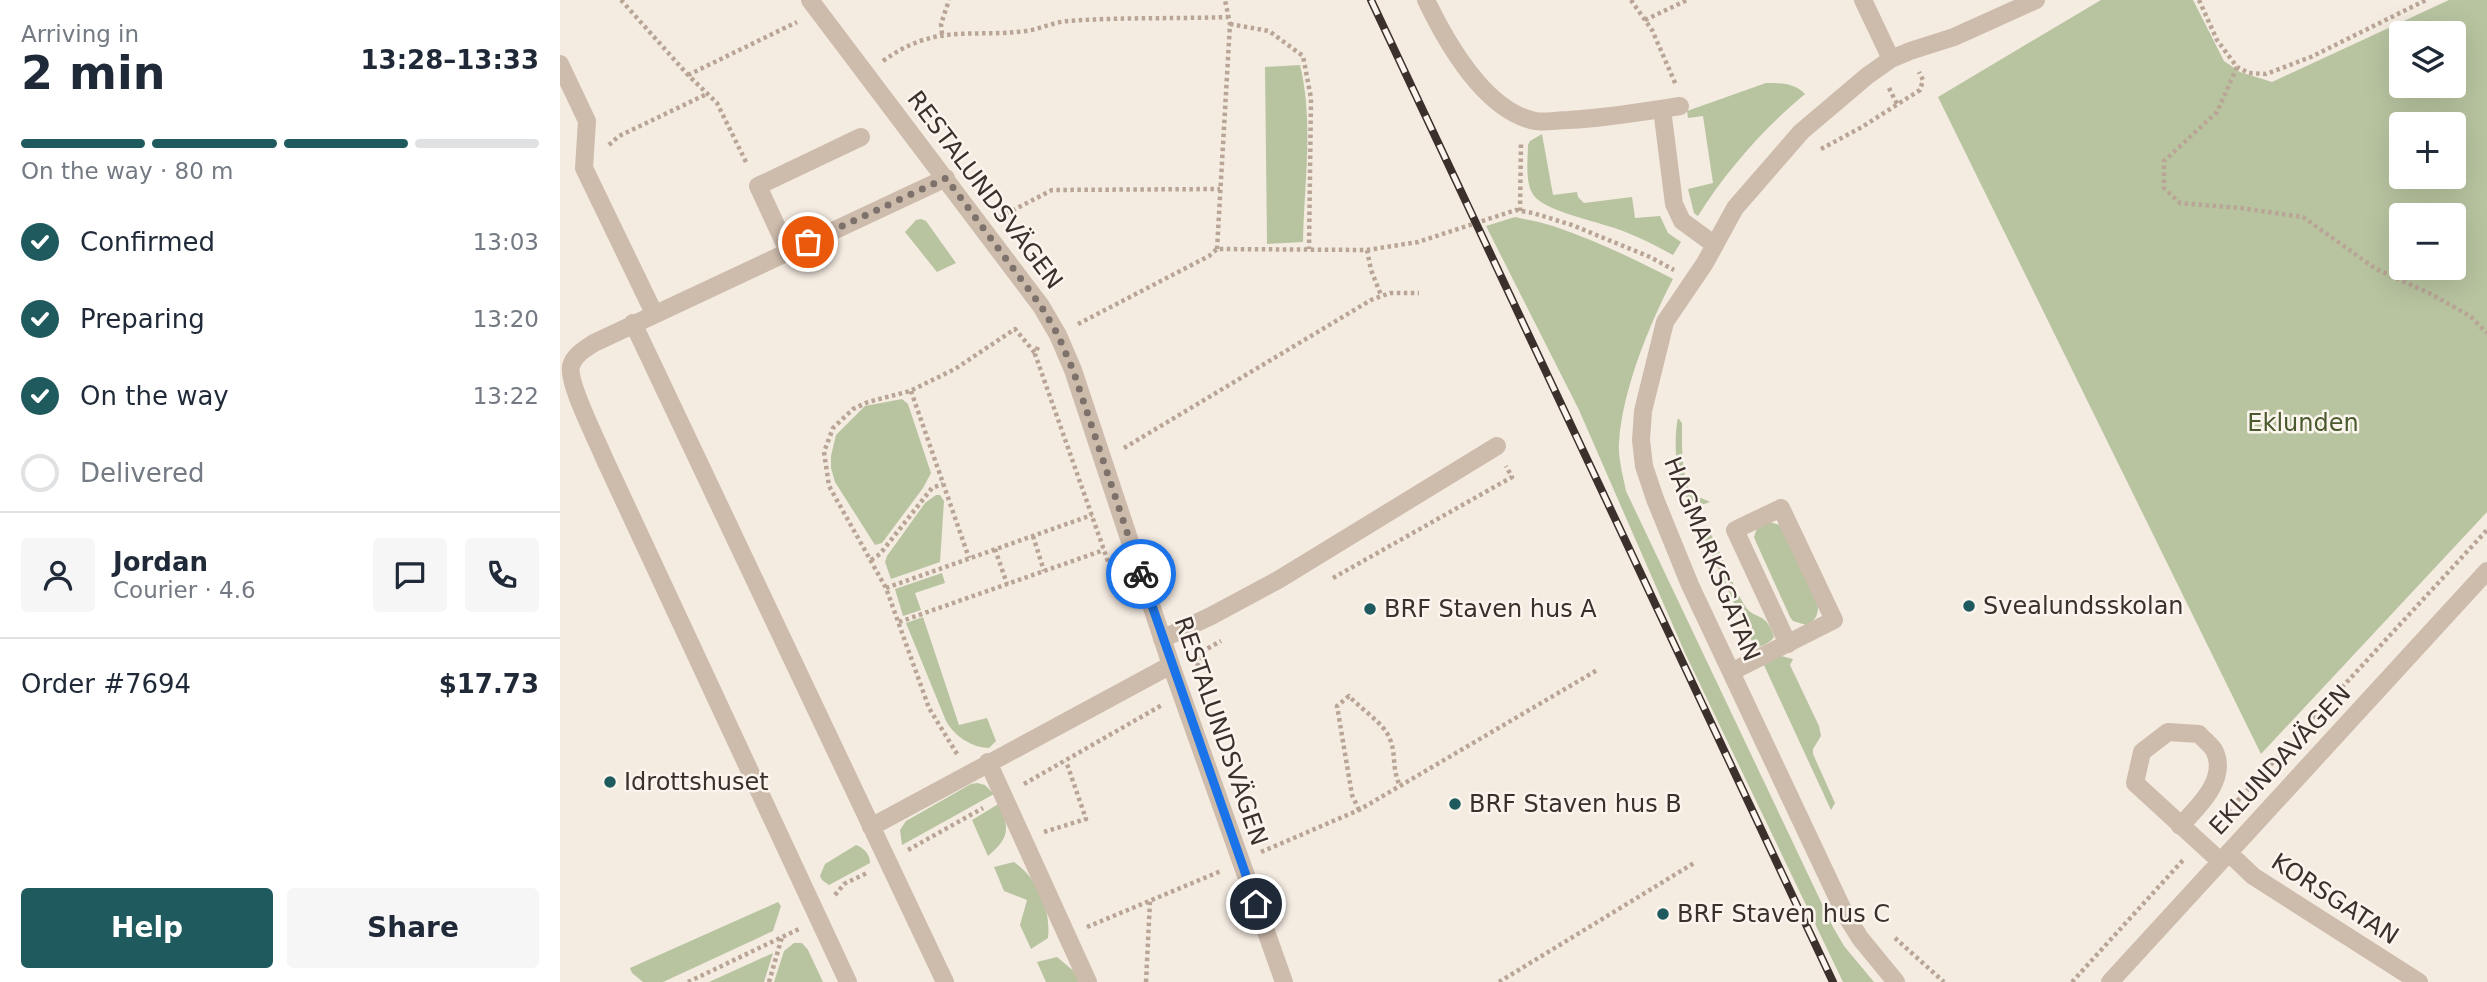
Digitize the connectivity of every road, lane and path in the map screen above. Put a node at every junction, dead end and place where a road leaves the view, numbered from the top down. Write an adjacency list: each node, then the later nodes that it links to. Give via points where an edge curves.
1 (621, 0): 20 (path)
2 (949, 0): 15 (path)
3 (1224, 0): 12 (path)
4 (1426, 0): 24 (street, via 1470,74)
5 (1631, 0): 13 (path)
6 (1687, 0): 13 (path)
7 (1863, 0): 16 (street)
8 (2036, 0): 16 (street, HAGMARKSGATAN)
9 (2199, 0): 18 (path, via 2217,40)
10 (2426, 0): 18 (path, via 2286,68 2266,74)
11 (814, 6): 19 (street, RESTALUNDSVÄGEN); 20 (path)
12 (1228, 17): 14 (path); 15 (path, via 1066,21 1026,31)
13 (1645, 20): 22 (path, via 1676,83)
14 (1230, 24): 29 (path); 34 (path, via 1269,31 1303,56 1311,98)
15 (942, 34): 19 (path, via 906,46)
16 (1891, 59): 32 (street, HAGMARKSGATAN, via 1801,132 1735,208)
17 (560, 64): 40 (street, via 587,121 584,168)
18 (2237, 67): 42 (path, via 2217,112 2164,161 2164,188 2180,204 2303,217 2376,269 2470,316)
19 (867, 73): 27 (street, RESTALUNDSVÄGEN)
20 (688, 75): 21 (path)
21 (707, 94): 26 (path, via 619,136); 28 (path, via 717,103)
22 (1680, 106): 23 (street)
23 (1662, 109): 24 (street, via 1582,119); 32 (street, via 1674,204 1682,221)
24 (1521, 117): 30 (path)
25 (861, 137): 28 (street)
26 (607, 152)
27 (946, 178): 31 (street, RESTALUNDSVÄGEN); 36 (street)
28 (758, 186): 36 (street)
29 (1220, 189): 31 (path, via 1052,190); 33 (path)
30 (1520, 211): 35 (path, via 1418,242); 37 (path, via 1595,234)
31 (982, 226): 43 (street, RESTALUNDSVÄGEN)
32 (1715, 245): 37 (street, HAGMARKSGATAN)
33 (1217, 249): 34 (path); 43 (path)
34 (1308, 249): 35 (path)
35 (1367, 250): 39 (path)
36 (788, 251): 40 (street)
37 (1693, 281): 67 (street, HAGMARKSGATAN, via 1665,322 1643,411 1641,440 1655,499)
38 (1419, 293): 39 (path)
39 (1381, 295): 48 (path)
40 (654, 313): 41 (street)
41 (633, 323): 45 (street); 76 (street)
42 (2487, 333)
43 (1058, 335): 44 (path, via 1038,345); 48 (street, RESTALUNDSVÄGEN)
44 (1035, 354): 46 (path, via 1015,329 955,369); 50 (path)
45 (566, 362): 86 (street, via 606,460)
46 (911, 391): 49 (path); 56 (path, via 853,409 833,429 824,452 829,486)
47 (1497, 446): 63 (street, via 1278,580)
48 (1102, 461): 63 (street, RESTALUNDSVÄGEN)
49 (943, 484): 55 (path); 56 (path, via 932,488)
50 (1092, 515): 52 (path); 54 (path)
51 (2487, 530): 78 (path)
52 (1033, 536): 53 (path); 57 (path)
53 (995, 549): 55 (path); 60 (path)
54 (1104, 550): 57 (path); 59 (path)
55 (969, 558): 61 (path)
56 (872, 560): 61 (path)
57 (1044, 571): 60 (path)
58 (2487, 571): 79 (street, EKLUNDAVÄGEN)
59 (1113, 575)
60 (1007, 584): 62 (path)
61 (886, 588): 62 (path)
62 (900, 622): 72 (path, via 929,708)
63 (1162, 639): 65 (street, RESTALUNDSVÄGEN)
64 (1788, 644): 64 (street, via 1834,620 1782,508 1735,530); 67 (street)
65 (1171, 665): 68 (street); 80 (street, RESTALUNDSVÄGEN)
66 (1599, 669): 73 (path)
67 (1731, 672): 92 (street, HAGMARKSGATAN, via 1845,914)
68 (1149, 677): 69 (path); 71 (street)
69 (1159, 707)
70 (1066, 760): 77 (path, via 1086,819)
71 (988, 762): 72 (street); 77 (street)
72 (970, 773): 76 (street)
73 (1400, 786): 74 (path); 74 (path, via 1390,737 1349,696 1337,706 1352,795)
74 (1359, 810): 80 (path)
75 (2180, 826): 75 (street, via 2136,783 2142,752 2168,732 2199,734 2214,751 2217,769 2210,794); 78 (street, KORSGATAN)
76 (871, 827): 87 (street)
77 (1023, 839): 83 (street)
78 (2200, 842): 79 (street, KORSGATAN); 93 (path)
79 (2224, 857): 94 (street, EKLUNDAVÄGEN); 95 (street, KORSGATAN)
80 (1241, 862): 82 (path); 90 (street, RESTALUNDSVÄGEN)
81 (1694, 863): 91 (path)
82 (1150, 901): 83 (path); 89 (path)
83 (1067, 935): 88 (street)
84 (782, 937): 85 (path)
85 (769, 982)
86 (848, 982)
87 (945, 982)
88 (1088, 982)
89 (1146, 982)
90 (1284, 982)
91 (1499, 982)
92 (1896, 982)
93 (2071, 982)
94 (2110, 982)
95 (2419, 982)

